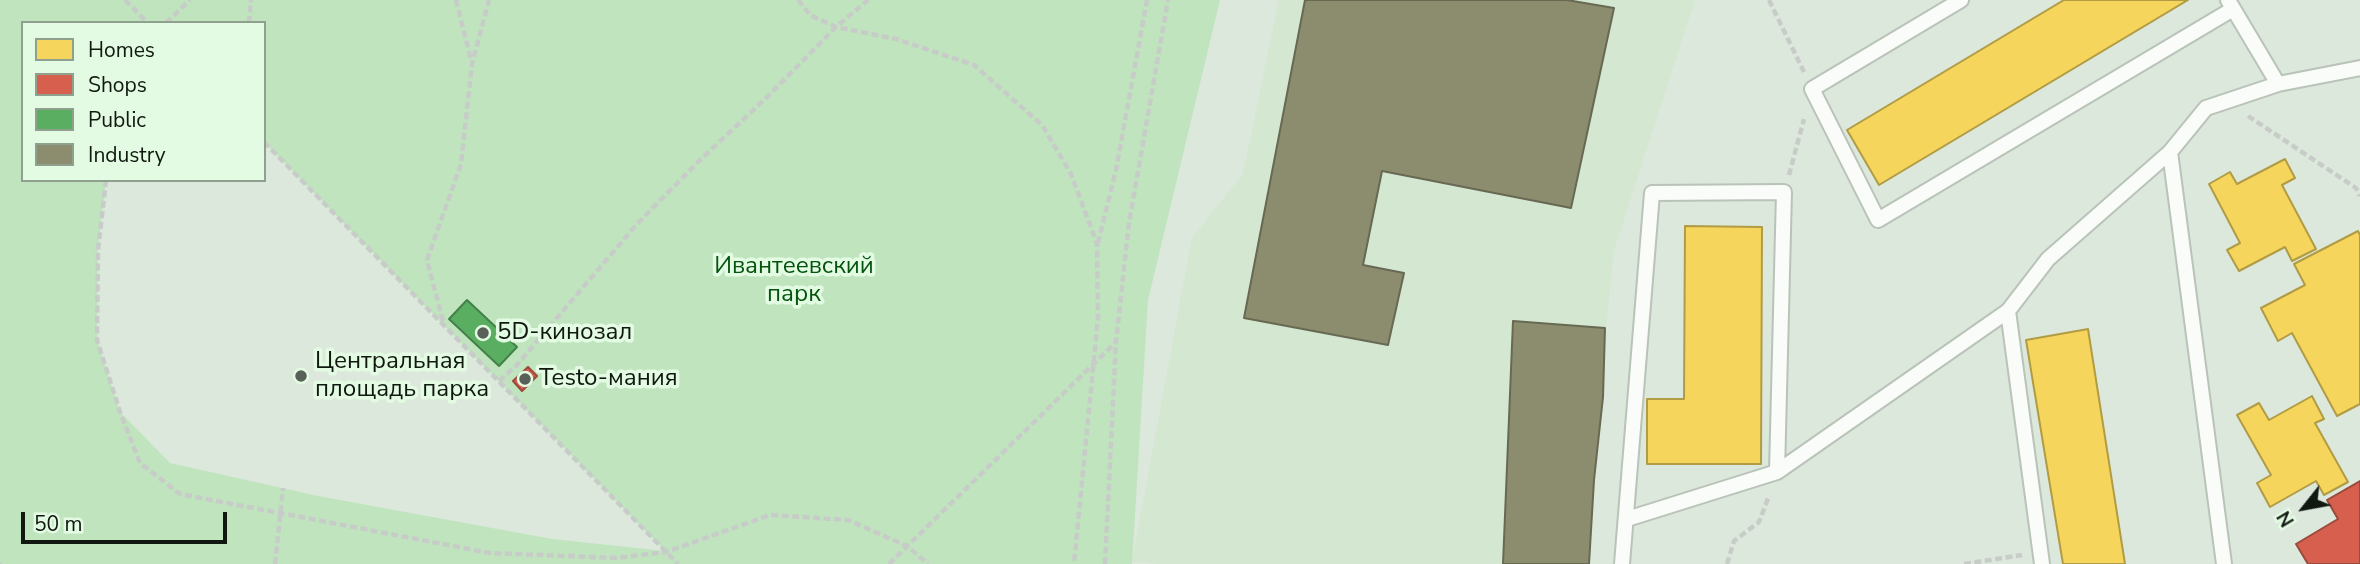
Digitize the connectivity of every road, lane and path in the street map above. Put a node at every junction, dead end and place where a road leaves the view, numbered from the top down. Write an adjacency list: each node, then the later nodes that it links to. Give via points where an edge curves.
1 (125, 0): 13 (path)
2 (190, 0): 14 (path)
3 (251, 0): 15 (path)
4 (456, 0): 17 (path)
5 (489, 0): 17 (path)
6 (799, 0): 16 (path, via 810,15)
7 (868, 0): 16 (path)
8 (1147, 0): 27 (path, via 1116,170)
9 (1168, 0): 30 (path, via 1129,223)
10 (1769, 0): 20 (path)
11 (1961, 0): 20 (lane)
12 (2231, 4): 19 (lane); 20 (lane, via 1878,220)
13 (146, 21)
14 (168, 21)
15 (249, 21)
16 (836, 27): 27 (path, via 896,39 974,65 1042,125 1071,174); 32 (path, via 637,224)
17 (471, 64): 29 (path, via 461,164 427,260)
18 (2360, 68): 19 (lane)
19 (2278, 84): 21 (lane)
20 (1812, 89): 25 (path)
21 (2227, 101): 23 (lane, via 2206,108); 26 (path, via 2356,188)
22 (266, 144): 29 (path)
23 (2170, 152): 28 (lane, via 2048,259); 49 (lane)
24 (106, 182): 35 (path, via 98,250 97,340 140,463 180,494)
25 (1784, 192): 33 (lane); 36 (lane, via 1652,193)
26 (2360, 196)
27 (1097, 244): 31 (path)
28 (2008, 311): 33 (lane); 39 (lane)
29 (443, 324): 32 (path)
30 (1116, 342): 31 (path); 45 (path)
31 (1093, 366): 37 (path); 44 (path)
32 (499, 381): 38 (path)
33 (1777, 472): 36 (lane); 47 (path, via 1759,522 1734,541)
34 (283, 488): 35 (path)
35 (281, 514): 38 (path, via 490,553 616,558); 40 (path)
36 (1627, 519): 46 (lane)
37 (907, 546): 38 (path, via 848,520 770,515); 42 (path); 43 (path)
38 (666, 552): 41 (path)
39 (2041, 558): 48 (path)
40 (275, 564)
41 (678, 564)
42 (889, 564)
43 (928, 564)
44 (1074, 564)
45 (1105, 564)
46 (1622, 564)
47 (1727, 564)
48 (1964, 564)
49 (2224, 564)

